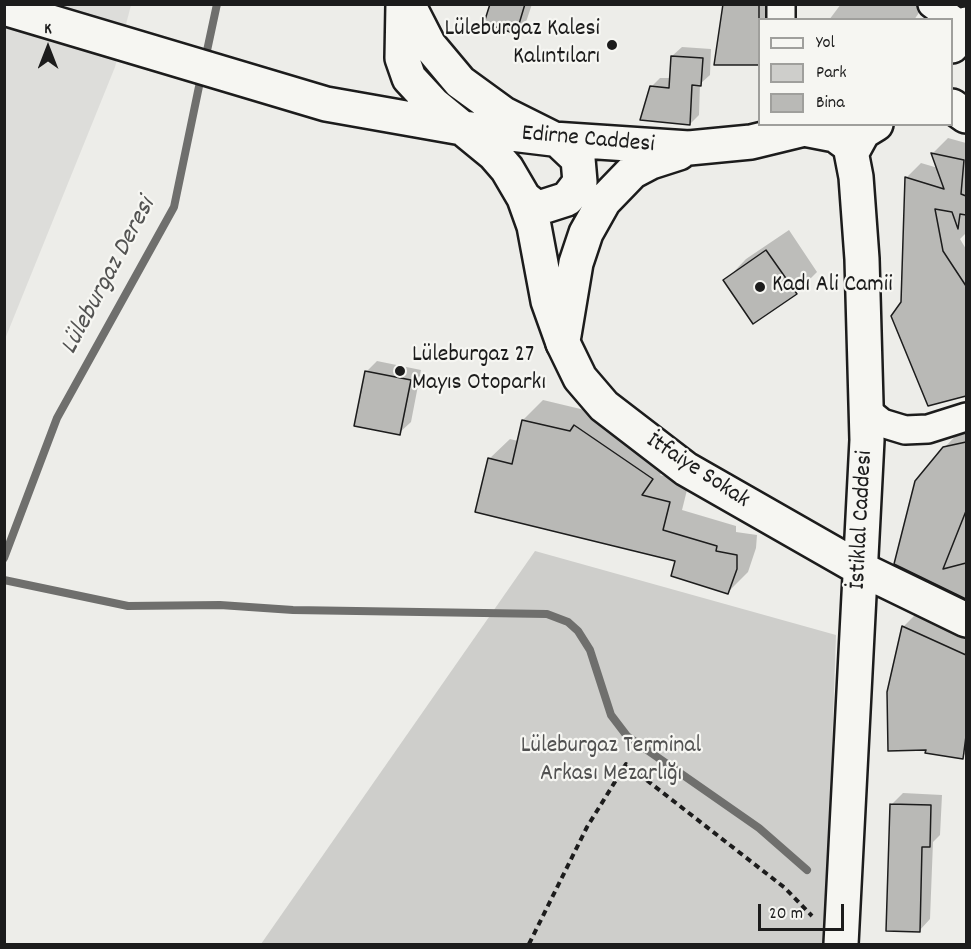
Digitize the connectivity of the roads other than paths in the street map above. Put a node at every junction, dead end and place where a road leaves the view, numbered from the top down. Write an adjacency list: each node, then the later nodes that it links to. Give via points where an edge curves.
1 (403, 4): 6 (main road)
2 (408, 4): 13 (main road, via 429,45 460,82 504,114)
3 (932, 4): 5 (street)
4 (7, 9): 8 (main road, Edirne Caddesi)
5 (946, 18)
6 (402, 58): 8 (main road, via 389,87); 11 (main road, İtfaiye Sokak, via 411,82)
7 (953, 107): 9 (main road)
8 (360, 111): 11 (main road, Edirne Caddesi)
9 (966, 117)
10 (873, 126): 15 (main road, via 863,132)
11 (462, 128): 13 (main road, Edirne Caddesi); 16 (main road, İtfaiye Sokak, via 500,162)
12 (798, 128): 14 (main road, Edirne Caddesi); 15 (main road, via 835,135 847,142)
13 (553, 139): 14 (main road, Edirne Caddesi, via 668,148); 16 (main road, via 578,159 578,188 567,200 547,207 533,205)
14 (712, 147): 17 (main road, via 651,162 632,172 604,201 586,233 576,263)
15 (852, 152): 18 (main road, İstiklal Caddesi, via 862,259)
16 (524, 198): 17 (main road, İtfaiye Sokak, via 538,243 548,302)
17 (563, 343): 21 (main road, İtfaiye Sokak, via 580,378 604,406 644,438 686,469)
18 (866, 410): 19 (street, via 882,423 905,430 928,429); 20 (main road, İstiklal Caddesi)
19 (966, 417)
20 (864, 516): 21 (main road, via 846,536); 22 (main road, İstiklal Caddesi)
21 (815, 542): 22 (main road, İtfaiye Sokak)
22 (861, 569): 23 (main road, İtfaiye Sokak); 24 (main road, İstiklal Caddesi)
23 (966, 620)
24 (841, 945)

